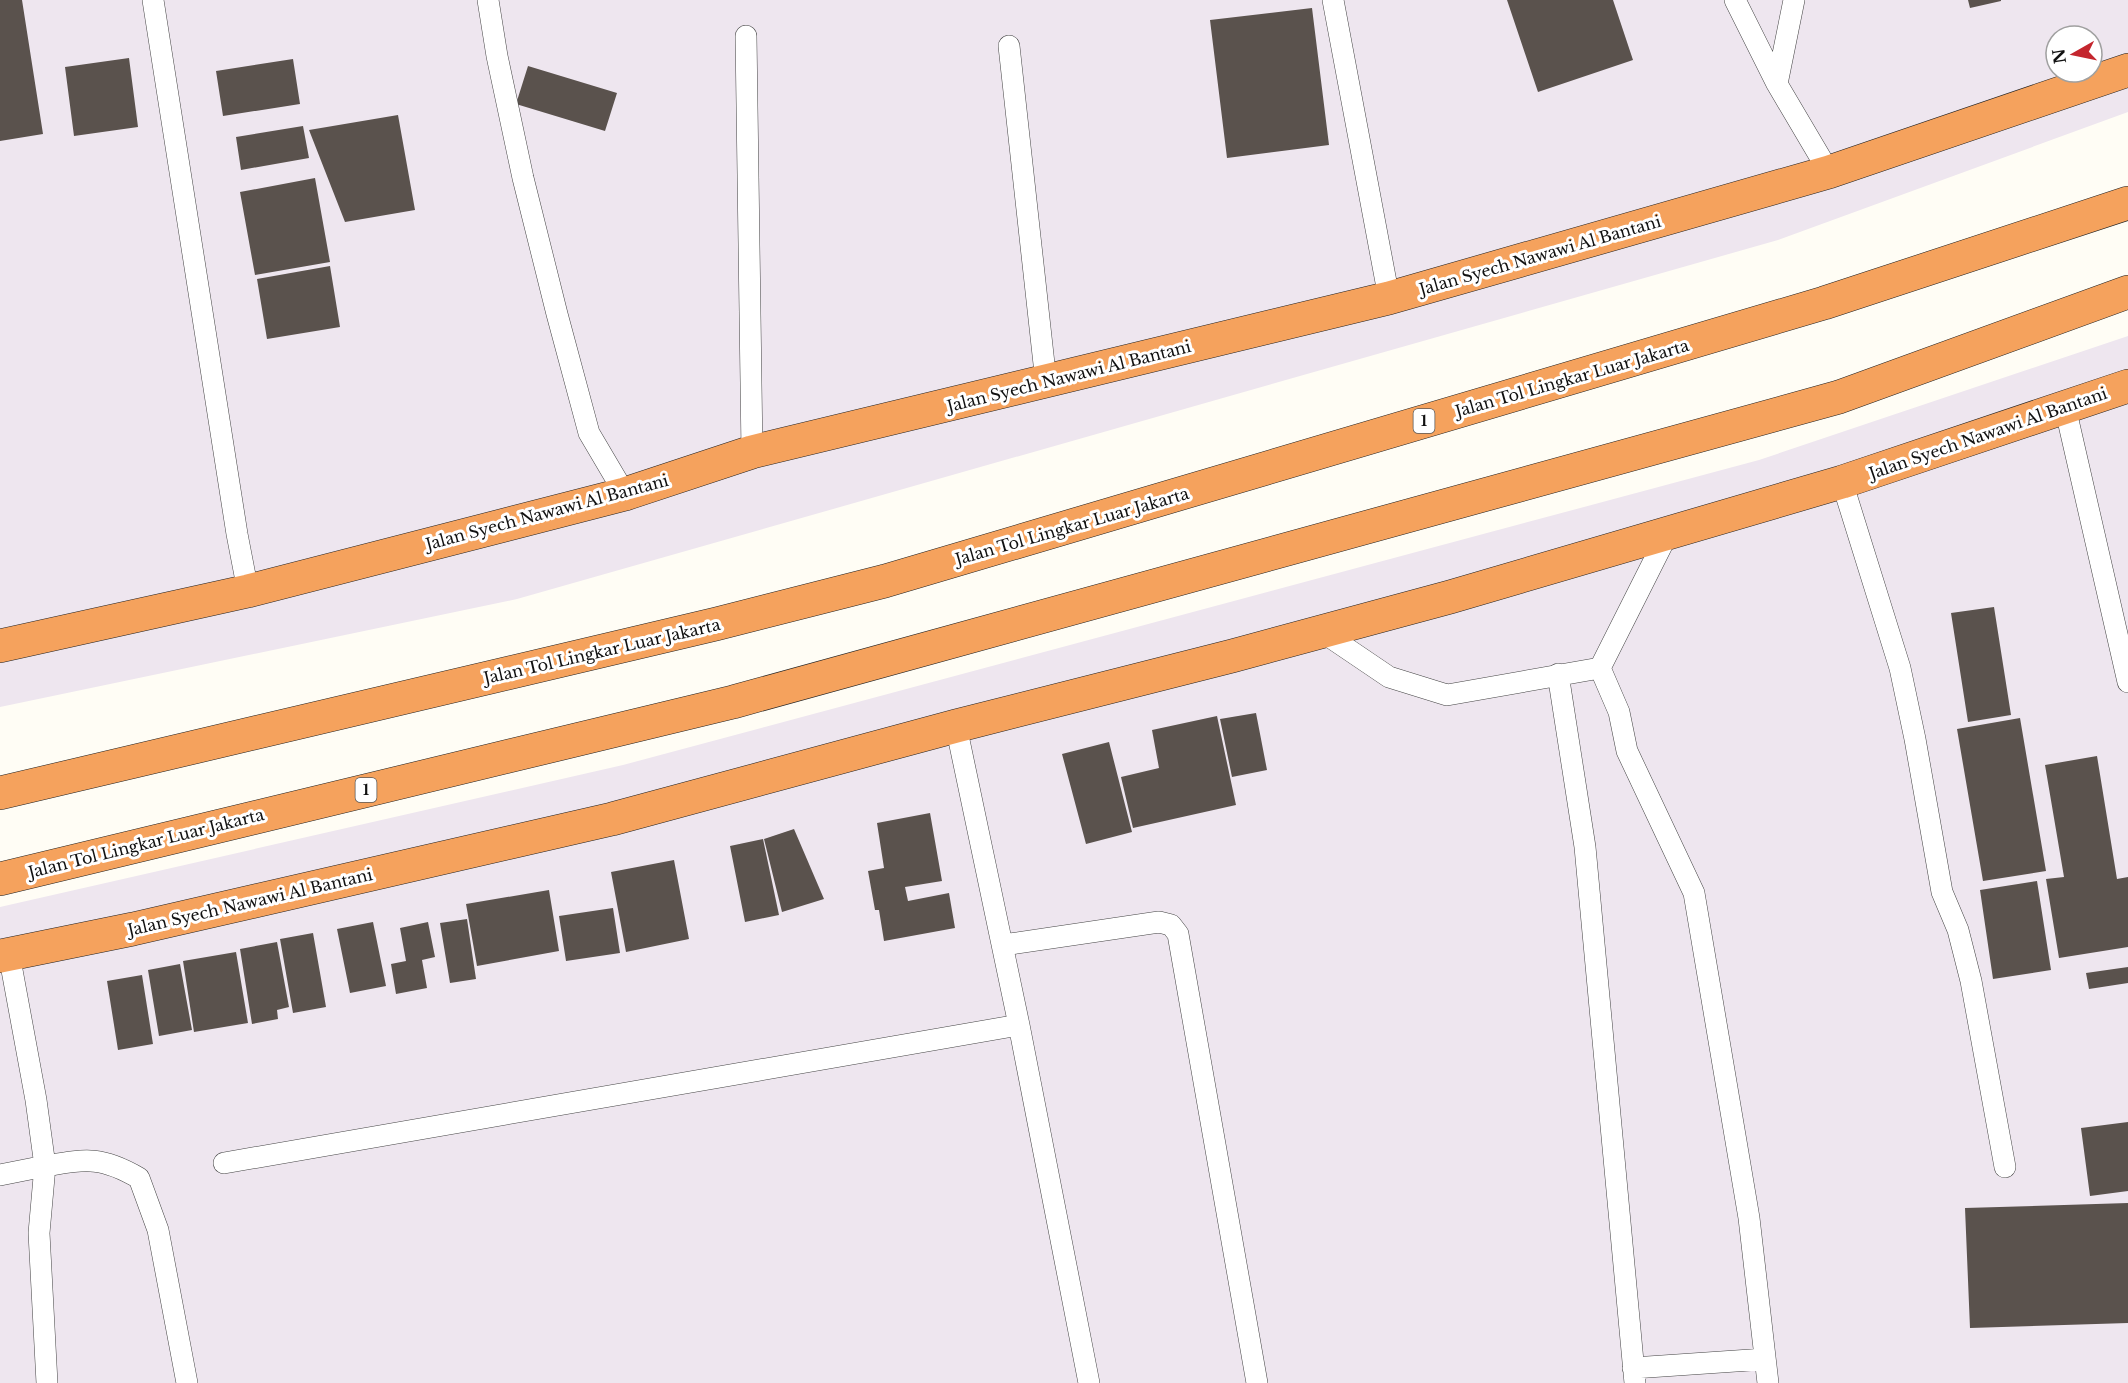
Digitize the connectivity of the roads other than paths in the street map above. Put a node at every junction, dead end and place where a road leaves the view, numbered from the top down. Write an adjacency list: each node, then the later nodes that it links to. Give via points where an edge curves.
1 (153, 0): 21 (lane)
2 (488, 0): 19 (lane, via 523,178 589,433)
3 (1333, 0): 13 (lane)
4 (1735, 0): 9 (lane)
5 (1794, 0): 9 (lane)
6 (746, 36): 17 (lane)
7 (1009, 46): 14 (lane)
8 (2128, 70): 10 (highway, Jalan Syech Nawawi Al Bantani)
9 (1777, 84): 10 (lane)
10 (1829, 172): 13 (highway, Jalan Syech Nawawi Al Bantani)
11 (2128, 203): 28 (highway, Jalan Tol Lingkar Luar Jakarta / 1, via 1812,307 885,581)
12 (2128, 292): 29 (highway, Jalan Tol Lingkar Luar Jakarta / 1, via 1839,397 733,702)
13 (1389, 298): 14 (highway, Jalan Syech Nawawi Al Bantani)
14 (1046, 382): 17 (highway, Jalan Syech Nawawi Al Bantani)
15 (2128, 386): 16 (highway, Jalan Syech Nawawi Al Bantani)
16 (2065, 407): 18 (highway, Jalan Syech Nawawi Al Bantani); 26 (lane)
17 (752, 452): 19 (highway, Jalan Syech Nawawi Al Bantani)
18 (1842, 482): 20 (highway, Jalan Syech Nawawi Al Bantani); 35 (lane, via 1900,668 1942,892 1958,930 1971,981)
19 (625, 494): 21 (highway, Jalan Syech Nawawi Al Bantani)
20 (1667, 535): 22 (highway, Jalan Syech Nawawi Al Bantani); 24 (lane)
21 (248, 591): 23 (highway, Jalan Syech Nawawi Al Bantani)
22 (1321, 631): 25 (lane, via 1389,677 1447,695); 27 (highway, Jalan Syech Nawawi Al Bantani)
23 (0, 646)
24 (1600, 668): 25 (lane); 37 (lane, via 1619,712 1627,751 1694,893 1749,1218)
25 (1558, 674): 38 (lane, via 1585,847)
26 (2128, 682)
27 (956, 726): 30 (lane); 31 (highway, Jalan Syech Nawawi Al Bantani, via 589,825)
28 (0, 793)
29 (0, 879)
30 (1003, 945): 32 (lane); 42 (lane, via 1159,922 1175,928)
31 (4, 955): 34 (lane, via 36,1100)
32 (1019, 1025): 33 (lane); 41 (lane)
33 (224, 1163)
34 (45, 1166): 36 (lane); 39 (lane, via 39,1233); 40 (lane, via 84,1159 105,1161 139,1178 158,1230)
35 (2005, 1167)
36 (0, 1175)
37 (1765, 1359): 38 (lane); 43 (lane)
38 (1634, 1376)
39 (47, 1383)
40 (187, 1383)
41 (1089, 1383)
42 (1257, 1383)
43 (1768, 1383)

